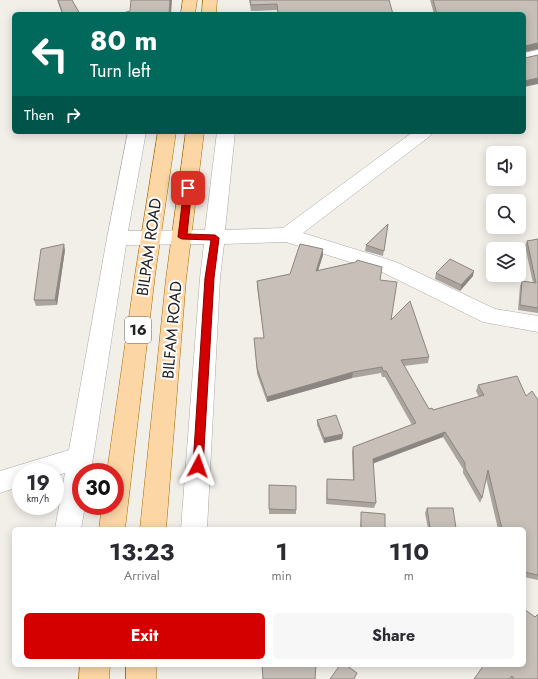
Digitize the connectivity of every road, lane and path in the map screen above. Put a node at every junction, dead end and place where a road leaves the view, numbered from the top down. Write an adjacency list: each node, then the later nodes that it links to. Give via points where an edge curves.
1 (190, 0): 3 (main road)
2 (210, 0): 4 (main road)
3 (188, 12)
4 (209, 12)
5 (538, 55): 6 (street)
6 (526, 58)
7 (137, 134): 15 (street)
8 (167, 134): 13 (main road, BILPAM ROAD / 16)
9 (195, 134): 14 (main road, BILFAM ROAD / 16)
10 (226, 134): 16 (street)
11 (421, 134): 12 (street)
12 (287, 235): 16 (street); 17 (street, via 389,267 491,316)
13 (151, 237): 14 (street); 15 (street); 23 (main road, BILPAM ROAD / 16)
14 (182, 237): 16 (street); 24 (main road, BILFAM ROAD / 16)
15 (117, 238): 18 (street)
16 (215, 238): 25 (street, via 210,278)
17 (538, 324)
18 (81, 458): 19 (street); 22 (street)
19 (64, 463)
20 (12, 478): 21 (street)
21 (0, 482)
22 (68, 527)
23 (112, 527)
24 (153, 527)
25 (194, 527)
26 (95, 667): 28 (main road)
27 (141, 667): 29 (main road)
28 (94, 679)
29 (141, 679)

